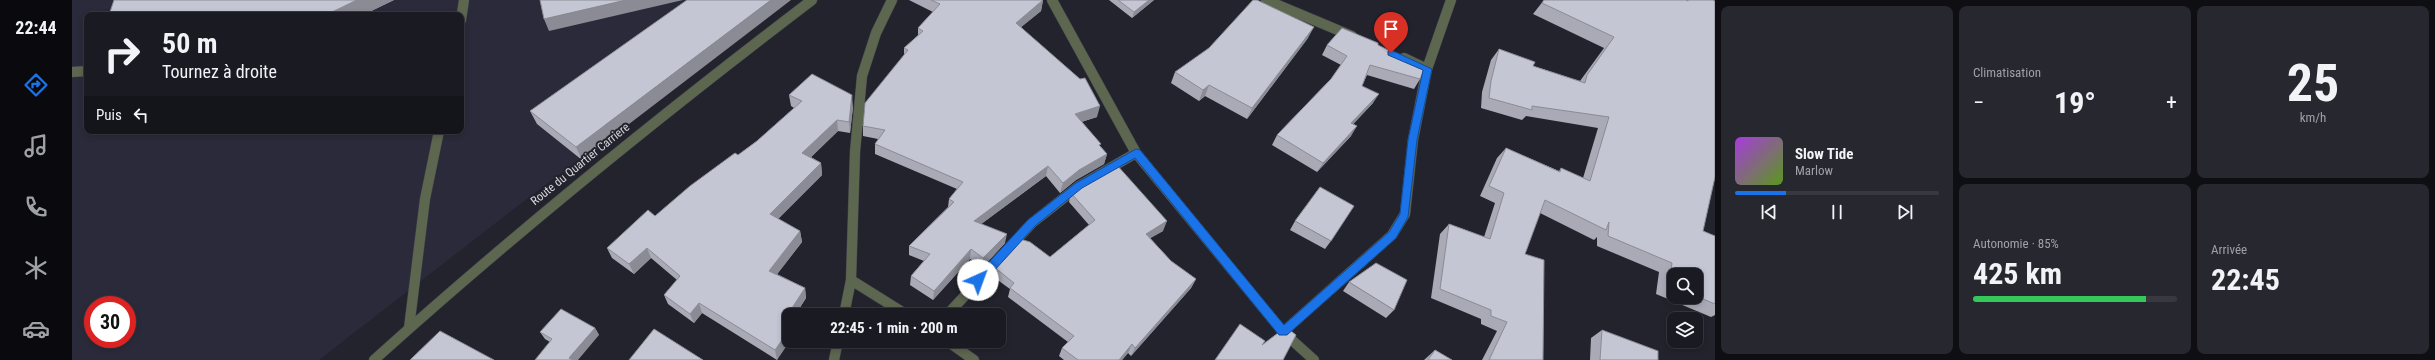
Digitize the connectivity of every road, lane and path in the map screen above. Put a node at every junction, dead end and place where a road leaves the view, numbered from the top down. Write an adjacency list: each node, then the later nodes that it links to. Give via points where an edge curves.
1 (464, 0): 7 (street)
2 (812, 0): 19 (street, Route du Quartier Carriere, via 707,79 569,189)
3 (892, 0): 15 (street, via 876,33 862,76 855,152)
4 (1052, 0): 14 (street)
5 (1266, 0): 8 (street)
6 (1451, 0): 10 (street)
7 (462, 12)
8 (1358, 39)
9 (1393, 54): 10 (street)
10 (1427, 69): 20 (street, via 1413,140 1404,214 1392,235)
11 (84, 71): 12 (street)
12 (72, 72)
13 (438, 134): 19 (street, via 425,199)
14 (1136, 153): 18 (street, via 1079,186 1032,223); 20 (street)
15 (851, 280): 16 (street); 17 (street)
16 (845, 308)
17 (897, 308)
18 (953, 308)
19 (409, 328): 23 (street, Route du Quartier Carriere)
20 (1283, 332): 26 (street)
21 (837, 348): 24 (street)
22 (957, 348): 25 (street)
23 (374, 360)
24 (834, 360)
25 (974, 360)
26 (1314, 360)

